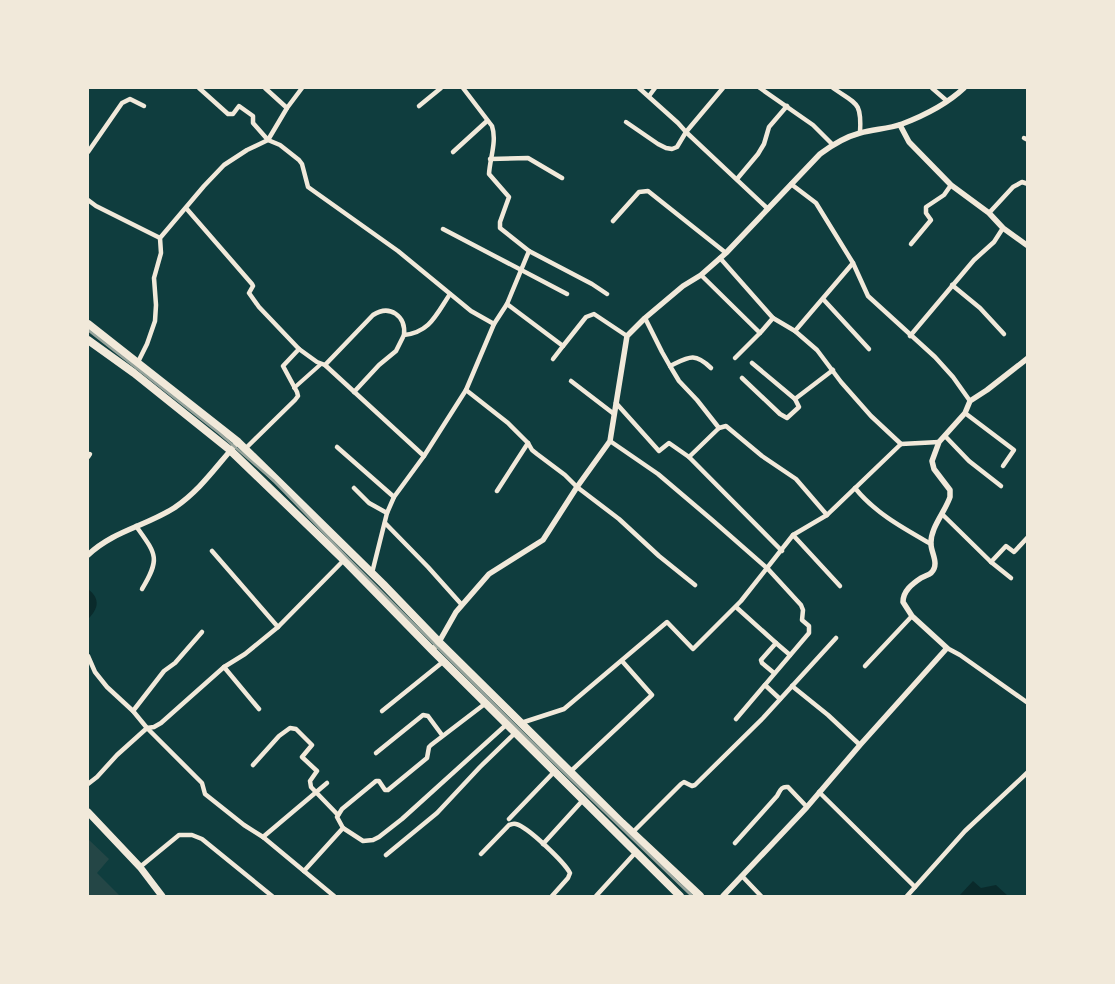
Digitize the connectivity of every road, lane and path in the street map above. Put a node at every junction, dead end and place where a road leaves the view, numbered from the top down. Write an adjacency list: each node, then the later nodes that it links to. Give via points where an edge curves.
1 (199, 88): 24 (street, via 228,114 242,106 253,116 253,123)
2 (265, 88): 18 (street)
3 (302, 88): 18 (street)
4 (441, 88): 16 (street)
5 (462, 88): 19 (street)
6 (639, 88): 13 (street)
7 (654, 88): 13 (street)
8 (723, 88): 22 (street)
9 (760, 88): 17 (street)
10 (833, 88): 23 (street, via 858,105)
11 (932, 88): 14 (street)
12 (964, 88): 14 (street)
13 (649, 96): 22 (street)
14 (947, 101): 21 (street)
15 (144, 106): 26 (street, via 125,100)
16 (419, 106)
17 (787, 106): 25 (street, via 823,133); 30 (street, via 769,128 758,154)
18 (287, 108): 24 (street)
19 (487, 121): 27 (street); 28 (street, via 494,135)
20 (626, 122): 22 (street, via 672,149)
21 (900, 124): 23 (street); 33 (street, via 909,142)
22 (686, 132): 30 (street)
23 (860, 133): 25 (street)
24 (268, 140): 35 (street, via 224,165); 51 (street, via 299,160 308,187 398,251)
25 (833, 145): 31 (street)
26 (88, 152)
27 (453, 152)
28 (490, 158): 29 (street, via 528,158); 44 (street, via 489,174 509,197 500,228)
29 (562, 178)
30 (737, 179): 36 (street)
31 (791, 184): 36 (street); 47 (street, via 816,203)
32 (1028, 184): 37 (street, via 1022,182 1013,187)
33 (951, 185): 37 (street); 42 (street, via 944,195 926,208 931,220)
34 (88, 200): 41 (street)
35 (186, 208): 41 (street); 68 (street, via 252,284 249,294 259,307)
36 (768, 209): 45 (street)
37 (989, 213): 40 (street)
38 (613, 221): 45 (street, via 639,192 648,191)
39 (443, 228): 48 (street)
40 (1003, 228): 43 (street); 50 (street, via 994,242)
41 (160, 238): 73 (street, via 161,253 154,278 155,321)
42 (911, 244)
43 (1028, 246)
44 (529, 251): 48 (street); 53 (street)
45 (726, 253): 46 (street)
46 (720, 258): 49 (street); 57 (street)
47 (853, 263): 54 (street); 65 (street, via 868,296)
48 (520, 270): 52 (street); 55 (street)
49 (701, 275): 56 (street); 61 (street)
50 (952, 285): 62 (street); 65 (street)
51 (450, 294): 59 (street); 63 (street, via 422,330)
52 (567, 294)
53 (607, 294)
54 (822, 299): 60 (street); 69 (street)
55 (507, 304): 59 (street); 67 (street)
56 (645, 318): 64 (street); 76 (street)
57 (773, 318): 60 (street); 61 (street)
58 (88, 324): 73 (highway)
59 (494, 324): 82 (street)
60 (795, 331): 78 (street)
61 (760, 333): 70 (street)
62 (1004, 334)
63 (404, 335): 75 (street, via 403,325 395,313 379,312); 83 (street, via 396,351)
64 (627, 336): 67 (street, via 590,314); 86 (street)
65 (910, 336): 85 (street, via 935,357)
66 (88, 340): 98 (highway)
67 (563, 346): 72 (street)
68 (299, 349): 75 (street); 81 (street, via 283,366)
69 (869, 349)
70 (735, 358)
71 (1027, 358): 85 (street)
72 (553, 359)
73 (138, 362): 92 (highway)
74 (752, 363): 84 (street)
75 (323, 365): 81 (street); 83 (street)
76 (670, 366): 77 (street, via 696,357); 89 (street, via 679,382)
77 (711, 368)
78 (833, 370): 84 (street); 95 (street, via 871,416)
79 (742, 378): 84 (street, via 787,418 799,408)
80 (571, 382): 87 (street)
81 (294, 388): 97 (street, via 298,396 296,400)
82 (466, 390): 94 (street); 99 (street)
83 (354, 392): 99 (street)
84 (795, 400)
85 (970, 401): 88 (street)
86 (616, 402): 87 (street); 100 (street, via 659,451 669,443)
87 (614, 414): 91 (street)
88 (965, 414): 90 (street); 101 (street, via 1014,450)
89 (719, 428): 100 (street); 109 (street, via 726,426 796,480)
90 (945, 436): 93 (street); 102 (street, via 969,461)
91 (610, 441): 104 (street); 121 (street, via 658,474)
92 (238, 442): 97 (highway); 98 (street)
93 (939, 442): 95 (street); 110 (street, via 932,461 934,469 950,490 950,498)
94 (528, 443): 104 (street); 106 (street)
95 (900, 444): 105 (street)
96 (337, 447): 107 (street)
97 (245, 449): 122 (highway)
98 (230, 450): 112 (street, via 192,495); 119 (highway)
99 (424, 456): 107 (street)
100 (689, 457): 117 (street)
101 (1004, 466)
102 (1001, 486)
103 (354, 488): 108 (street, via 369,503)
104 (577, 488): 124 (street); 127 (street, via 543,540 489,574)
105 (855, 488): 109 (street); 115 (street, via 883,516)
106 (497, 491)
107 (394, 497): 108 (street)
108 (387, 513): 111 (street)
109 (827, 514): 113 (street)
110 (942, 514): 115 (street); 120 (street)
111 (385, 523): 122 (street); 127 (street)
112 (136, 526): 118 (street); 126 (street, via 155,560)
113 (793, 535): 117 (street); 125 (street)
114 (1028, 537): 120 (street, via 1014,552 1006,546)
115 (930, 544): 129 (street, via 935,560 931,573 905,591 903,597 905,608)
116 (212, 551): 130 (street)
117 (782, 551): 121 (street)
118 (88, 554)
119 (344, 560): 130 (street); 136 (highway)
120 (991, 562): 123 (street)
121 (768, 569): 128 (street); 137 (street, via 801,606 802,620 809,626 809,633)
122 (372, 573): 133 (highway)
123 (1010, 578)
124 (695, 584)
125 (840, 586)
126 (142, 589)
127 (462, 605): 133 (street)
128 (736, 607): 134 (street); 140 (street, via 693,649 667,622)
129 (912, 616): 135 (street); 141 (street)
130 (278, 627): 142 (street)
131 (202, 632): 150 (street, via 164,671)
132 (836, 638): 145 (street)
133 (439, 642): 136 (street); 153 (highway)
134 (776, 643): 137 (street); 143 (street, via 761,660)
135 (947, 648): 148 (street); 158 (street)
136 (432, 650): 139 (highway)
137 (790, 655): 143 (street)
138 (88, 656): 150 (street, via 107,687)
139 (444, 661): 147 (highway); 151 (street)
140 (622, 661): 153 (street, via 564,709); 162 (street, via 652,695)
141 (865, 666)
142 (224, 667): 149 (street); 155 (street, via 161,723)
143 (774, 673): 144 (street)
144 (765, 684): 146 (street); 152 (street)
145 (792, 686): 146 (street); 158 (street)
146 (780, 699): 174 (street, via 698,781 692,786 681,784)
147 (486, 703): 154 (highway); 157 (street)
148 (1028, 703)
149 (259, 709)
150 (133, 711): 155 (street)
151 (382, 711)
152 (736, 719)
153 (520, 723): 162 (highway)
154 (507, 724): 156 (highway); 173 (street, via 379,837 363,841)
155 (147, 728): 165 (street); 175 (street, via 202,783 205,794)
156 (515, 732): 161 (highway); 180 (street, via 437,813)
157 (442, 736): 159 (street, via 428,716 423,715); 171 (street, via 429,748 427,758 388,790 376,781)
158 (860, 745): 167 (street)
159 (376, 753)
160 (253, 765): 166 (street, via 279,736 290,728 296,728 312,745 302,757 317,771 310,781)
161 (554, 772): 168 (highway); 172 (street)
162 (570, 772): 174 (highway)
163 (1028, 772): 184 (street, via 965,831)
164 (327, 783): 166 (street)
165 (88, 784)
166 (316, 792): 171 (street); 175 (street)
167 (819, 792): 169 (street); 184 (street)
168 (583, 800): 177 (street); 178 (highway)
169 (807, 807): 176 (street, via 785,786); 183 (street)
170 (88, 812): 181 (main road)
171 (338, 815): 173 (street)
172 (509, 819)
173 (343, 828): 182 (street)
174 (632, 833): 191 (highway)
175 (263, 837): 182 (street)
176 (735, 843)
177 (543, 844): 179 (street, via 514,823); 188 (street, via 570,873)
178 (636, 852): 189 (street); 190 (highway)
179 (481, 854)
180 (386, 855)
181 (140, 867): 185 (main road); 186 (street, via 179,835 192,835 202,839)
182 (304, 871): 187 (street)
183 (742, 876): 192 (street); 193 (street)
184 (915, 887): 194 (street)
185 (162, 896)
186 (272, 896)
187 (334, 896)
188 (552, 896)
189 (596, 896)
190 (680, 896)
191 (700, 896)
192 (723, 896)
193 (762, 896)
194 (907, 896)

